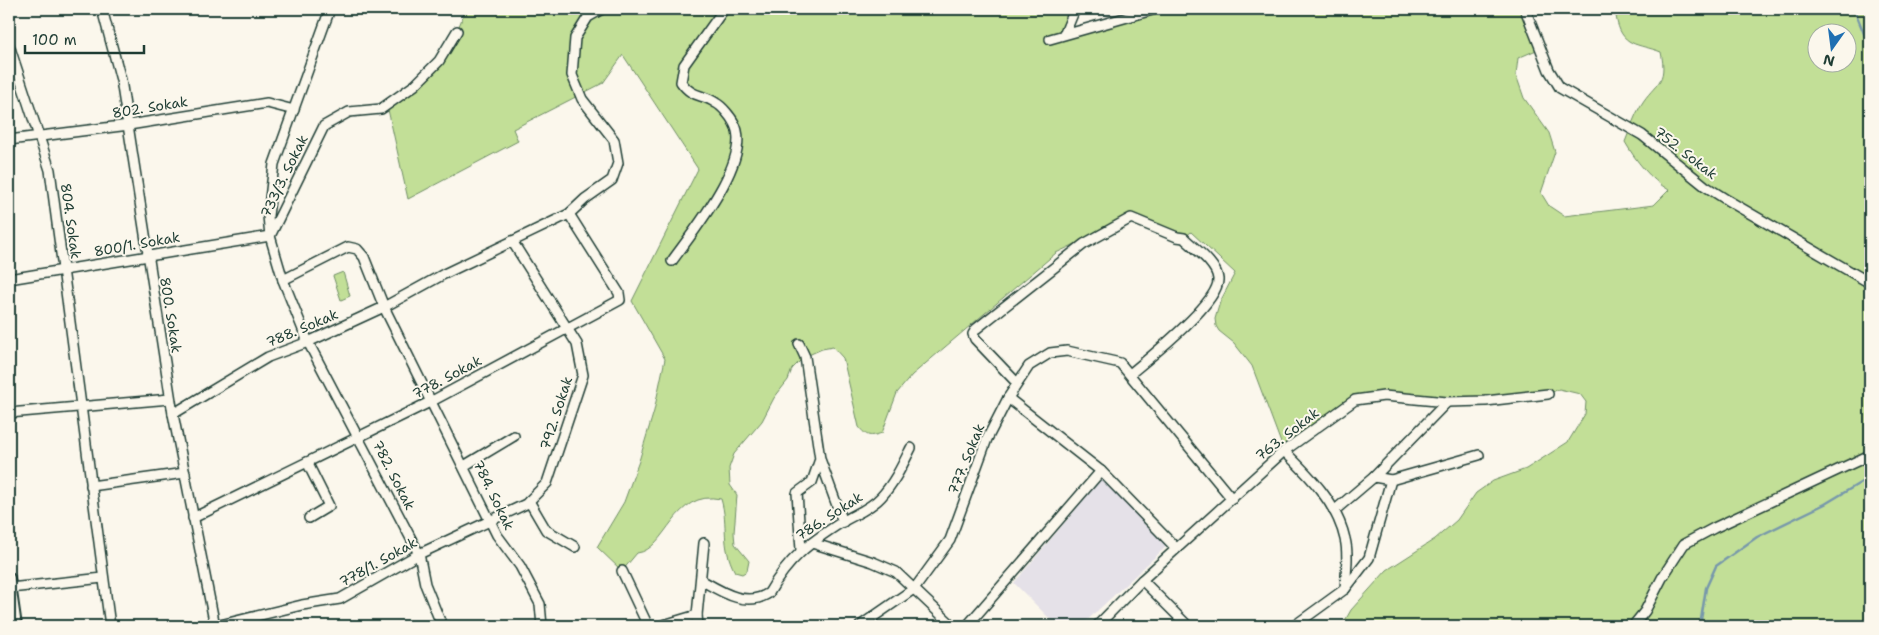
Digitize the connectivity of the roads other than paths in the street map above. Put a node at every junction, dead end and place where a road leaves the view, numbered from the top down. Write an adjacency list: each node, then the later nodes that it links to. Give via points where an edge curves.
1 (102, 9): 13 (street, 800. Sokak, via 122,80)
2 (330, 9): 12 (street)
3 (602, 9): 16 (street, via 588,17 576,38 572,75 582,99 614,140 618,164 612,180)
4 (724, 9): 20 (street, via 684,65 681,82 688,91 716,103 735,123 738,143 734,164)
5 (1075, 9): 9 (street)
6 (1156, 9): 9 (street)
7 (1525, 9): 24 (street, 752. Sokak, via 1549,70 1560,88 1642,135 1727,200)
8 (457, 31): 17 (street, 733/3. Sokak, via 439,62 415,85 381,109 349,112 324,126)
9 (1065, 33): 10 (street)
10 (1050, 39)
11 (9, 45): 14 (street, 804. Sokak)
12 (294, 110): 13 (street, 802. Sokak, via 267,103); 17 (street, via 274,164 268,216)
13 (129, 125): 14 (street, 802. Sokak); 19 (street, 800. Sokak)
14 (40, 137): 15 (street, 802. Sokak); 21 (street, 804. Sokak, via 50,170)
15 (9, 140)
16 (569, 214): 18 (street); 26 (street, 778. Sokak, via 620,293 620,300)
17 (270, 236): 19 (street, 800/1. Sokak); 23 (street, 733/3. Sokak)
18 (512, 241): 25 (street, 788. Sokak); 26 (street, 792. Sokak)
19 (147, 255): 21 (street, 800/1. Sokak); 33 (street, 800. Sokak)
20 (672, 261)
21 (64, 270): 22 (street, 800/1. Sokak); 36 (street, 804. Sokak)
22 (9, 280)
23 (283, 280): 25 (street, 784. Sokak, via 348,247 354,248 364,257); 27 (street, 733/3. Sokak)
24 (1870, 283)
25 (384, 307): 27 (street, 788. Sokak); 34 (street, 784. Sokak)
26 (566, 328): 34 (street, 778. Sokak); 54 (street, 792. Sokak, via 577,344 583,375 547,483)
27 (308, 342): 38 (street, 788. Sokak, via 268,357); 40 (street, 782. Sokak)
28 (799, 344): 45 (street, via 804,357)
29 (1130, 374): 30 (street, 777. Sokak, via 1120,363 1067,351 1050,353 1029,366); 30 (street, via 1178,334 1216,288 1218,278 1212,266 1181,238 1131,218 1084,244 976,329 975,339); 53 (street)
30 (1017, 383): 32 (street, 777. Sokak)
31 (1548, 394): 35 (street, 763. Sokak)
32 (1008, 398): 48 (street); 71 (street, 777. Sokak, via 987,439 950,540)
33 (170, 399): 36 (street); 38 (street, 800. Sokak)
34 (432, 401): 40 (street, 778. Sokak); 47 (street, 784. Sokak)
35 (1447, 402): 42 (street, 763. Sokak, via 1384,396 1355,400); 50 (street)
36 (80, 407): 37 (street); 52 (street, 804. Sokak)
37 (9, 413)
38 (173, 414): 49 (street, 800. Sokak)
39 (514, 436): 47 (street)
40 (359, 437): 46 (street, 778. Sokak); 65 (street, 782. Sokak)
41 (910, 448): 59 (street, 786. Sokak, via 895,479 880,498)
42 (1284, 451): 53 (street, 763. Sokak); 55 (street, via 1308,473)
43 (1480, 455): 51 (street)
44 (1870, 455): 88 (street, via 1684,544 1645,611)
45 (820, 459): 59 (street); 64 (street, via 812,482 798,493)
46 (307, 462): 56 (street, 778. Sokak); 57 (street, via 329,506)
47 (464, 466): 58 (street, 784. Sokak)
48 (1101, 471): 63 (street); 85 (street)
49 (185, 473): 52 (street); 56 (street, 800. Sokak)
50 (1374, 477): 51 (street); 55 (street)
51 (1391, 480): 72 (street, via 1369,558)
52 (90, 486): 67 (street, 804. Sokak)
53 (1232, 499): 63 (street, 763. Sokak)
54 (529, 501): 58 (street, 792. Sokak); 62 (street, via 546,530)
55 (1334, 510): 72 (street, via 1345,539)
56 (194, 518): 77 (street, 800. Sokak)
57 (309, 518)
58 (491, 522): 65 (street, 778/1. Sokak); 79 (street, 784. Sokak, via 540,604)
59 (843, 522): 61 (street, 786. Sokak)
60 (704, 543): 68 (street)
61 (812, 543): 64 (street, 786. Sokak); 71 (street, via 896,572)
62 (575, 547)
63 (1176, 548): 69 (street, 763. Sokak)
64 (801, 550): 68 (street, 786. Sokak, via 782,571 770,593 762,598 752,600 726,594)
65 (419, 554): 77 (street, 778/1. Sokak, via 340,599); 78 (street, 782. Sokak, via 425,584)
66 (622, 571): 80 (street)
67 (103, 578): 70 (street); 76 (street, 804. Sokak)
68 (701, 580): 73 (street)
69 (1142, 580): 74 (street); 86 (street, 763. Sokak)
70 (10, 583): 75 (main road)
71 (915, 588): 83 (street, 777. Sokak); 84 (street)
72 (1345, 589): 87 (street)
73 (697, 615): 81 (street); 82 (street)
74 (1187, 625)
75 (16, 626)
76 (110, 626)
77 (216, 626)
78 (442, 626)
79 (542, 626)
80 (648, 626)
81 (660, 626)
82 (698, 626)
83 (860, 626)
84 (953, 626)
85 (967, 626)
86 (1097, 626)
87 (1294, 626)
88 (1632, 626)

